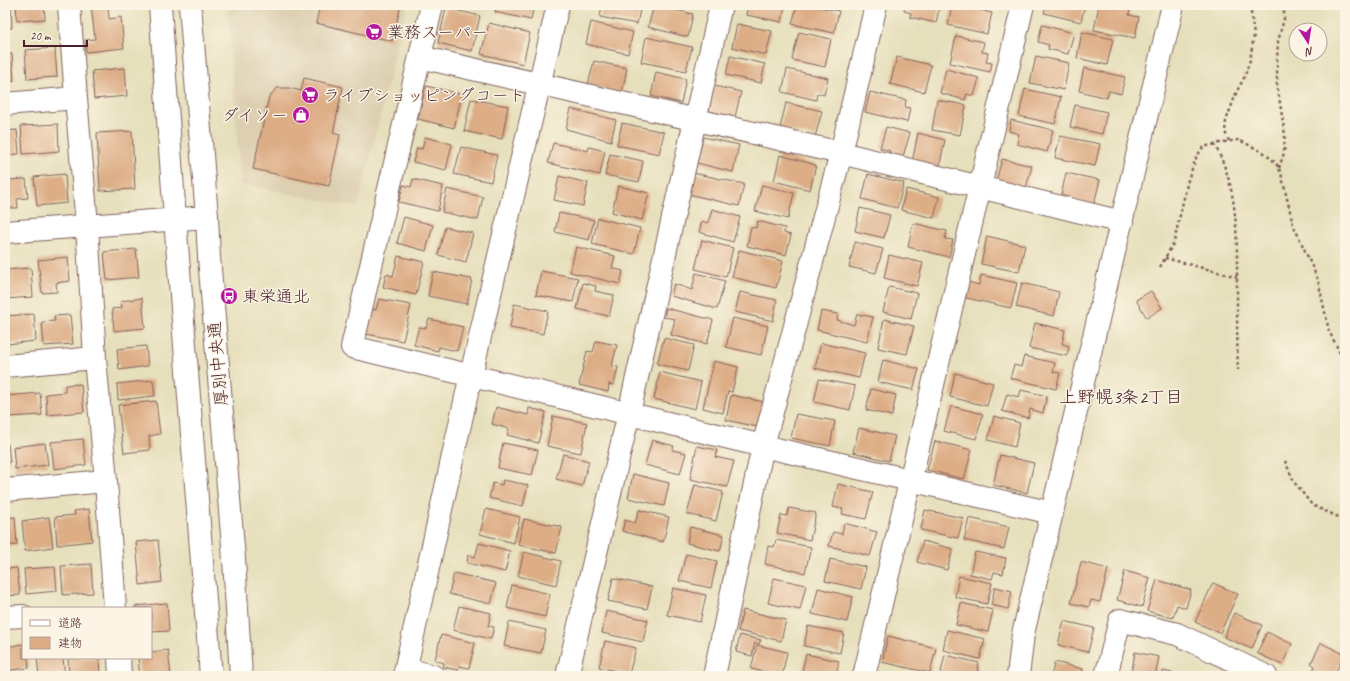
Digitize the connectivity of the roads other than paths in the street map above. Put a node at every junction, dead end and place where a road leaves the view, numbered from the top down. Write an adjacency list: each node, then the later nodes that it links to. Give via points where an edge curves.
1 (69, 5): 12 (street)
2 (160, 5): 18 (street, 厚別中央通)
3 (190, 5): 17 (street, 厚別中央通)
4 (432, 5): 10 (street)
5 (558, 5): 11 (street)
6 (721, 5): 14 (street)
7 (876, 5): 15 (street)
8 (1023, 5): 16 (street)
9 (1173, 5): 19 (street)
10 (420, 57): 11 (street); 24 (street, via 352,347)
11 (539, 84): 14 (street); 24 (street)
12 (76, 98): 13 (street); 20 (street)
13 (5, 104)
14 (696, 120): 15 (street); 25 (street)
15 (841, 153): 16 (street); 26 (street)
16 (980, 188): 19 (street); 27 (street)
17 (207, 216): 18 (street); 39 (street, 厚別中央通)
18 (175, 219): 20 (street); 38 (street, 厚別中央通)
19 (1122, 222): 30 (street)
20 (87, 225): 21 (street); 22 (street)
21 (5, 232)
22 (95, 358): 23 (street); 28 (street)
23 (5, 366)
24 (471, 375): 25 (street); 36 (street)
25 (629, 413): 26 (street); 41 (street)
26 (763, 446): 27 (street); 42 (street)
27 (909, 480): 30 (street); 43 (street)
28 (106, 481): 29 (street); 31 (street)
29 (5, 490)
30 (1052, 513): 44 (street, via 1023,634)
31 (115, 607)
32 (22, 616): 33 (street)
33 (5, 617)
34 (119, 659): 37 (street)
35 (1223, 667): 45 (street, via 1177,634 1120,620); 46 (street)
36 (405, 673): 40 (street)
37 (120, 676)
38 (211, 676)
39 (242, 676)
40 (433, 676)
41 (567, 676)
42 (714, 676)
43 (864, 676)
44 (1018, 676)
45 (1106, 676)
46 (1266, 676)

